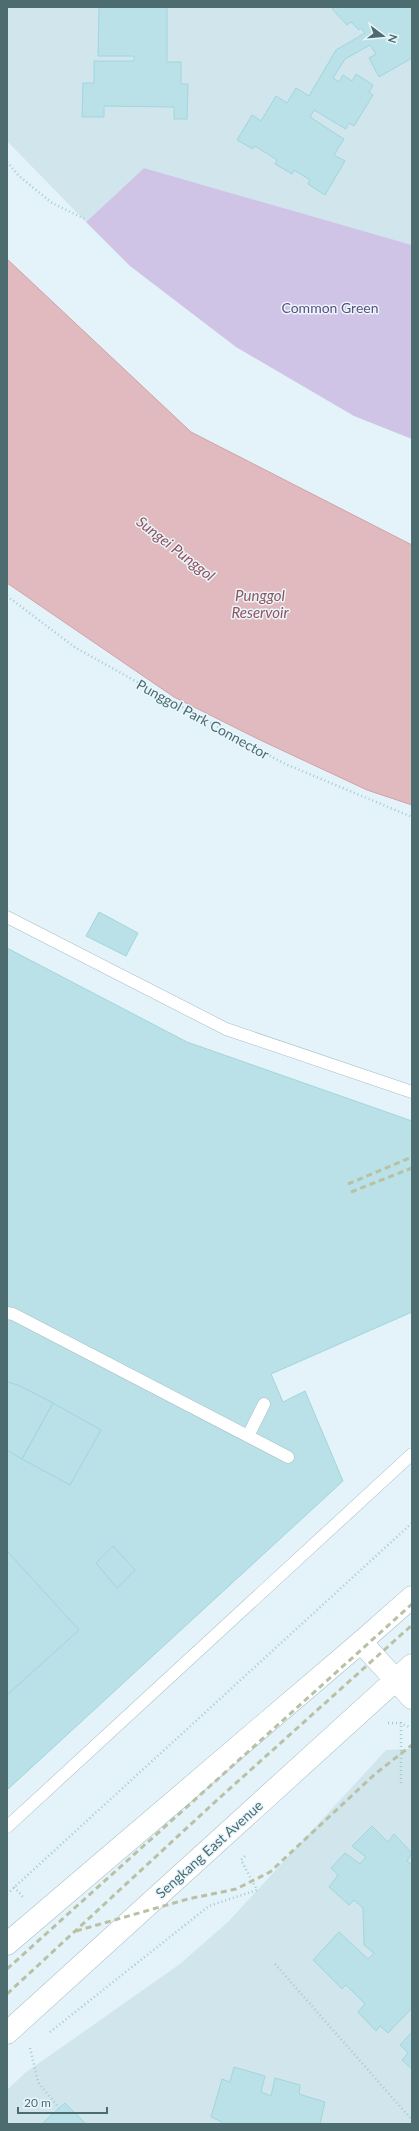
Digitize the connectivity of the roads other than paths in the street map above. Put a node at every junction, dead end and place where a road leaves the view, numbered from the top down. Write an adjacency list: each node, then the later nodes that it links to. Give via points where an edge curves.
1 (7, 917): 2 (lane, via 226,1029)
2 (412, 1092)
3 (7, 1313): 5 (lane)
4 (264, 1404): 5 (lane)
5 (248, 1436): 7 (lane)
6 (412, 1454): 13 (lane)
7 (288, 1457)
8 (412, 1597): 9 (main road)
9 (361, 1642): 11 (main road); 14 (main road)
10 (412, 1665): 11 (main road, Sengkang East Avenue)
11 (396, 1680): 12 (main road); 15 (main road, Sengkang East Avenue)
12 (412, 1698)
13 (7, 1827)
14 (7, 1944)
15 (7, 2033)

